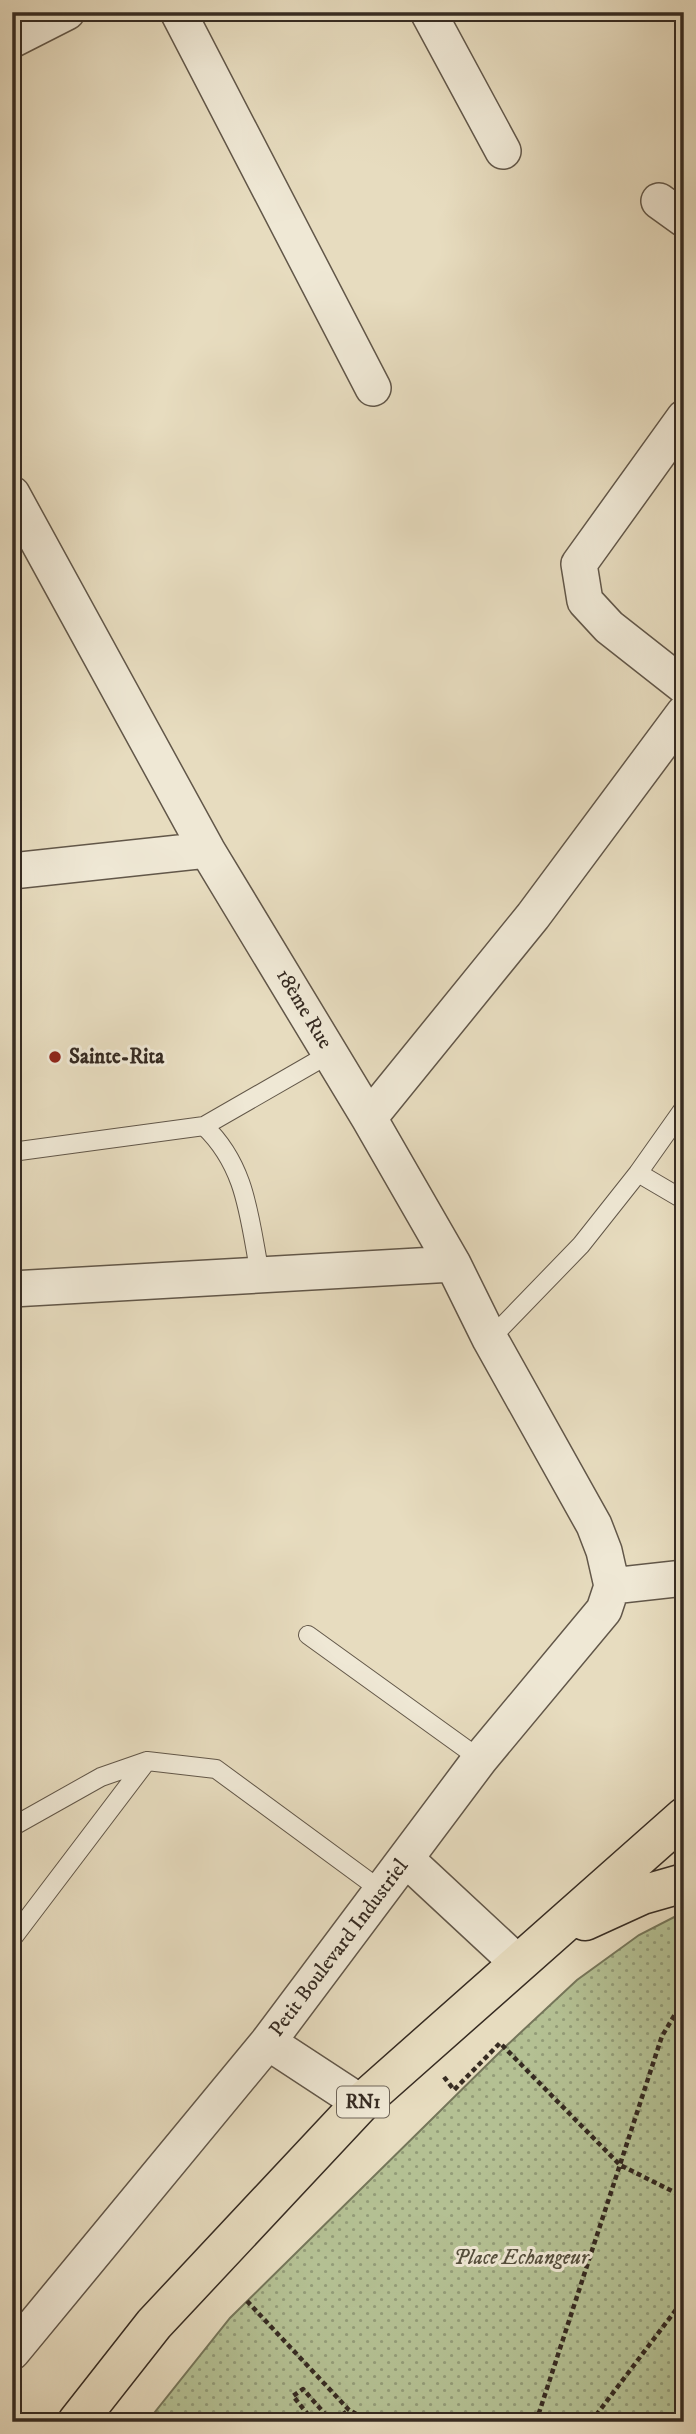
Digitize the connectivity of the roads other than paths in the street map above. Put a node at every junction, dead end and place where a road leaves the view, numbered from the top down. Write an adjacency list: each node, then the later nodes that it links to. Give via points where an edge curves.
1 (67, 12): 4 (street)
2 (178, 12): 6 (street)
3 (428, 12): 5 (street)
4 (12, 40)
5 (503, 151)
6 (373, 388)
7 (684, 418): 9 (street, via 579,564 585,601 609,627)
8 (12, 494): 11 (street, 18ème Rue)
9 (684, 686)
10 (684, 713): 15 (street, via 533,916)
11 (207, 850): 12 (street); 13 (street, 18ème Rue)
12 (12, 871)
13 (331, 1054): 15 (street, 18ème Rue); 16 (lane)
14 (684, 1108): 18 (lane)
15 (369, 1118): 20 (street, 18ème Rue)
16 (204, 1126): 17 (lane); 21 (lane, via 222,1143 240,1178)
17 (12, 1152)
18 (638, 1173): 19 (lane); 23 (lane, via 581,1245)
19 (684, 1200)
20 (453, 1264): 21 (street); 23 (street, 18ème Rue)
21 (260, 1274): 22 (street)
22 (12, 1289)
23 (490, 1339): 25 (street, 18ème Rue, via 594,1525)
24 (684, 1578): 25 (street)
25 (612, 1586): 27 (street, Petit Boulevard Industriel, via 604,1610)
26 (308, 1635): 27 (lane)
27 (480, 1759): 31 (street, Petit Boulevard Industriel)
28 (147, 1761): 30 (lane, via 100,1777); 33 (lane, via 216,1769); 35 (lane)
29 (684, 1817): 34 (highway, RN1)
30 (12, 1827)
31 (406, 1859): 33 (street, Petit Boulevard Industriel); 36 (street)
32 (684, 1883): 34 (highway, via 642,1895)
33 (382, 1891): 37 (street, Petit Boulevard Industriel)
34 (550, 1937): 36 (highway, RN1)
35 (12, 1940)
36 (519, 1964): 38 (highway, RN1)
37 (268, 2042): 38 (street); 39 (street, Petit Boulevard Industriel)
38 (361, 2103): 40 (highway, RN1, via 154,2324)
39 (12, 2352)
40 (77, 2422)

